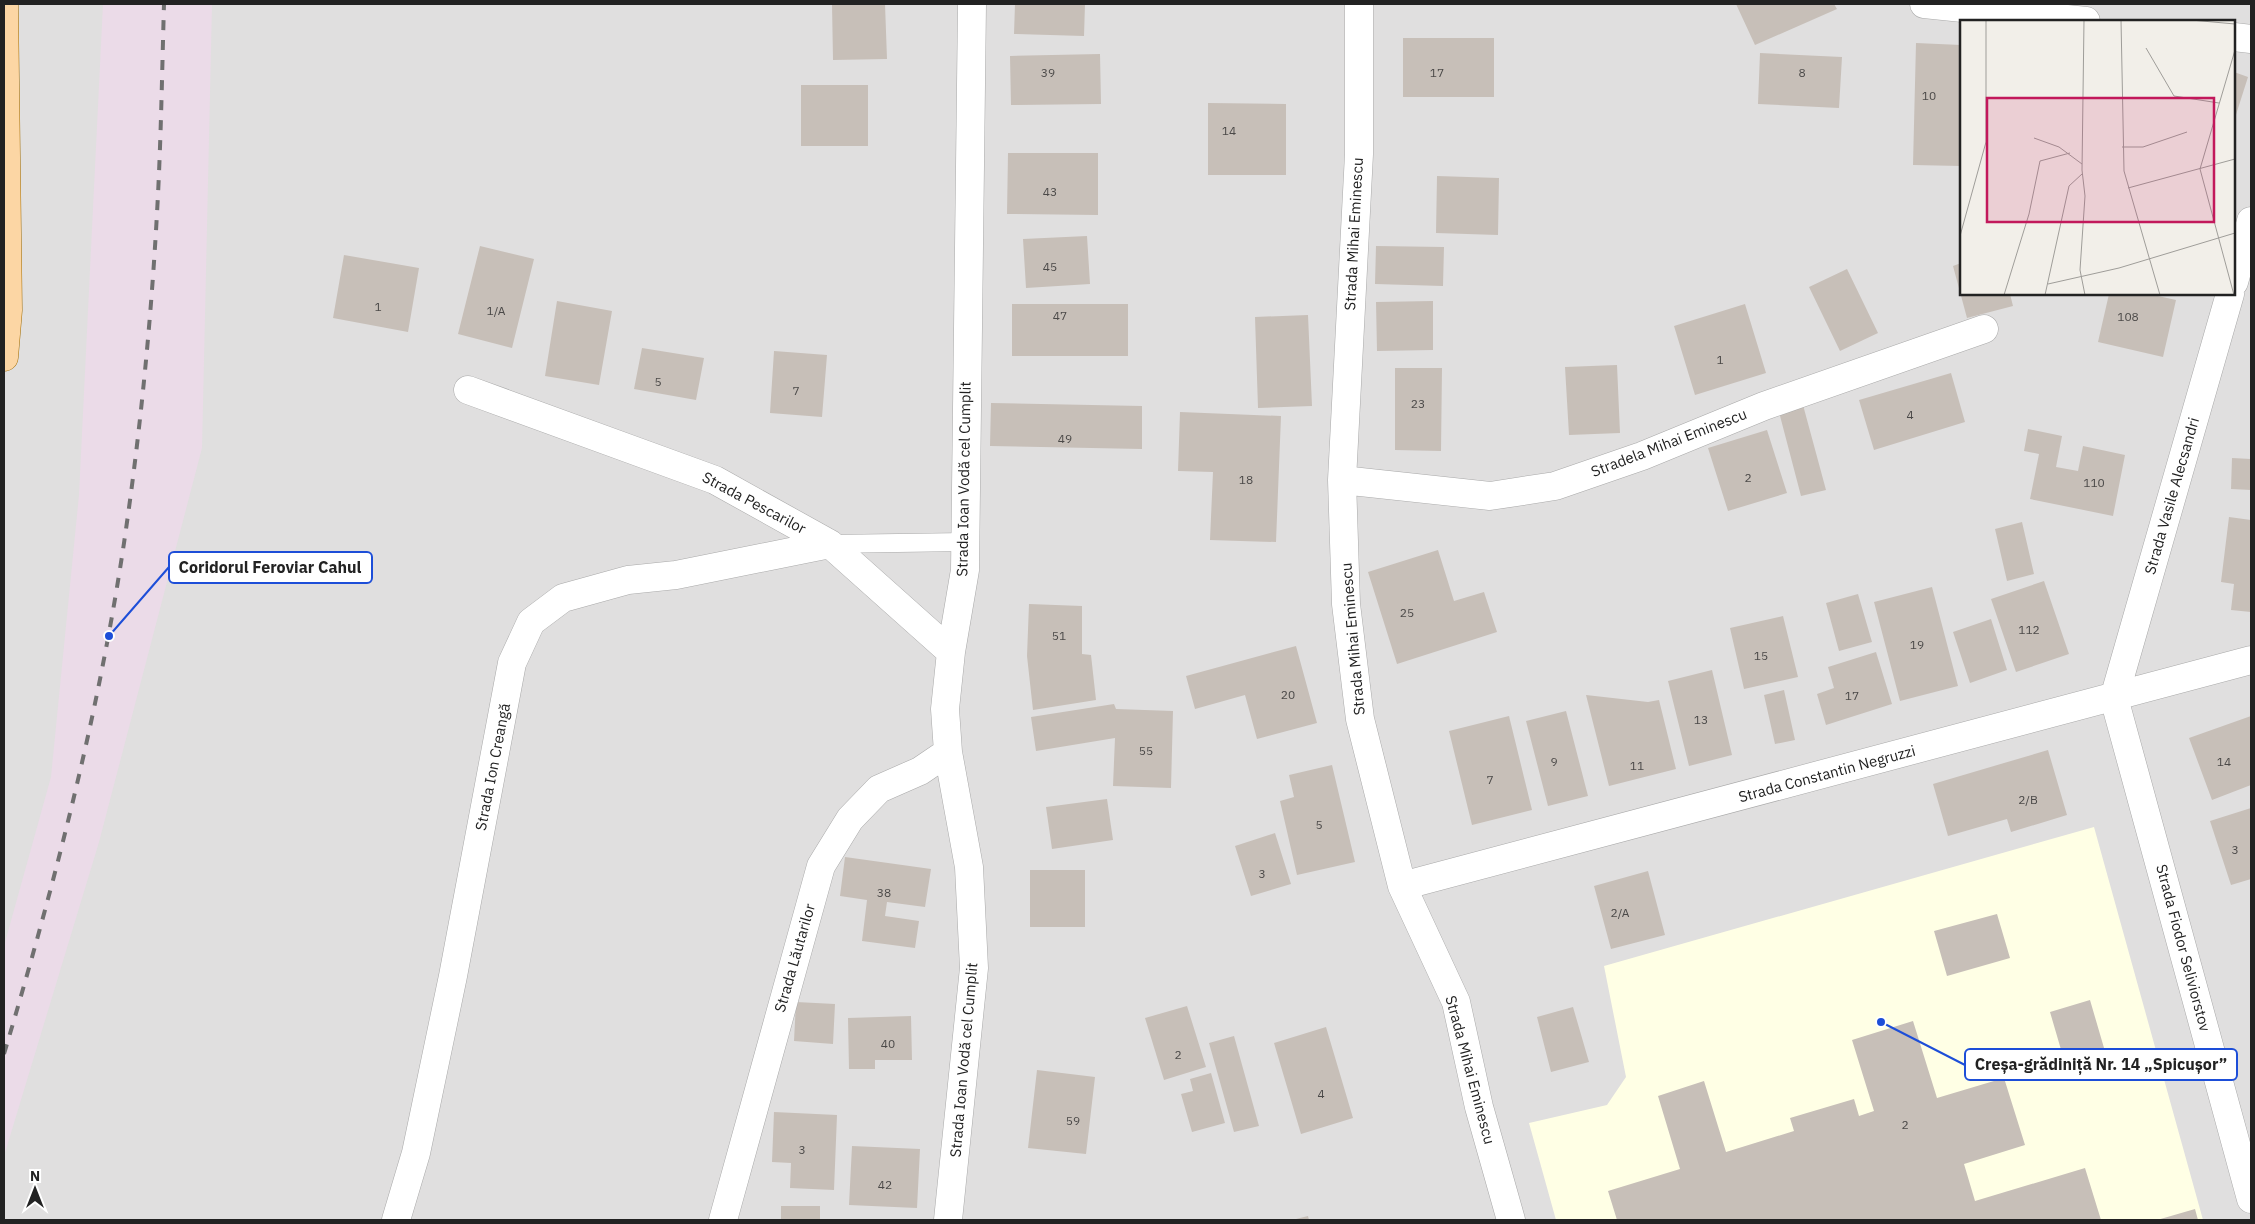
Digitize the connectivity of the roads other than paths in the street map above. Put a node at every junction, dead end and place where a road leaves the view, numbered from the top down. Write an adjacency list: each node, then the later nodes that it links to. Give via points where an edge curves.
1 (4, 4): 12 (main road, via 8,310)
2 (972, 4): 15 (street, Strada Ioan Vodă cel Cumplit)
3 (1359, 4): 14 (street, Strada Mihai Eminescu, via 1359,154)
4 (1924, 4): 5 (street)
5 (2076, 20)
6 (2235, 37): 7 (street)
7 (2251, 39)
8 (2251, 222): 9 (street)
9 (2235, 278)
10 (2230, 295): 19 (street, Strada Vasile Alecsandri)
11 (1984, 329): 14 (street, Stradela Mihai Eminescu, via 1764,406 1642,456 1555,486 1490,496)
12 (4, 357)
13 (468, 390): 16 (street, Strada Pescarilor, via 714,480)
14 (1342, 480): 21 (street, Strada Mihai Eminescu, via 1346,604 1360,719)
15 (965, 542): 16 (lane); 17 (street, Strada Ioan Vodă cel Cumplit, via 965,570)
16 (830, 544): 17 (street, Strada Pescarilor); 23 (street, Strada Ion Creangă, via 676,574 628,580 563,598 531,622 512,663 420,1134)
17 (951, 652): 20 (street, Strada Ioan Vodă cel Cumplit, via 945,709)
18 (2251, 660): 19 (street, Strada Constantin Negruzzi)
19 (2114, 698): 21 (street, Strada Constantin Negruzzi); 22 (street, Strada Fiodor Seliviorstov)
20 (948, 752): 24 (street, Strada Lăutarilor, via 920,771 879,789 850,819 821,866); 25 (street, Strada Ioan Vodă cel Cumplit, via 969,867 974,968)
21 (1402, 886): 26 (street, Strada Mihai Eminescu, via 1456,1002 1479,1108)
22 (2251, 1199)
23 (396, 1220)
24 (723, 1220)
25 (948, 1220)
26 (1511, 1220)

